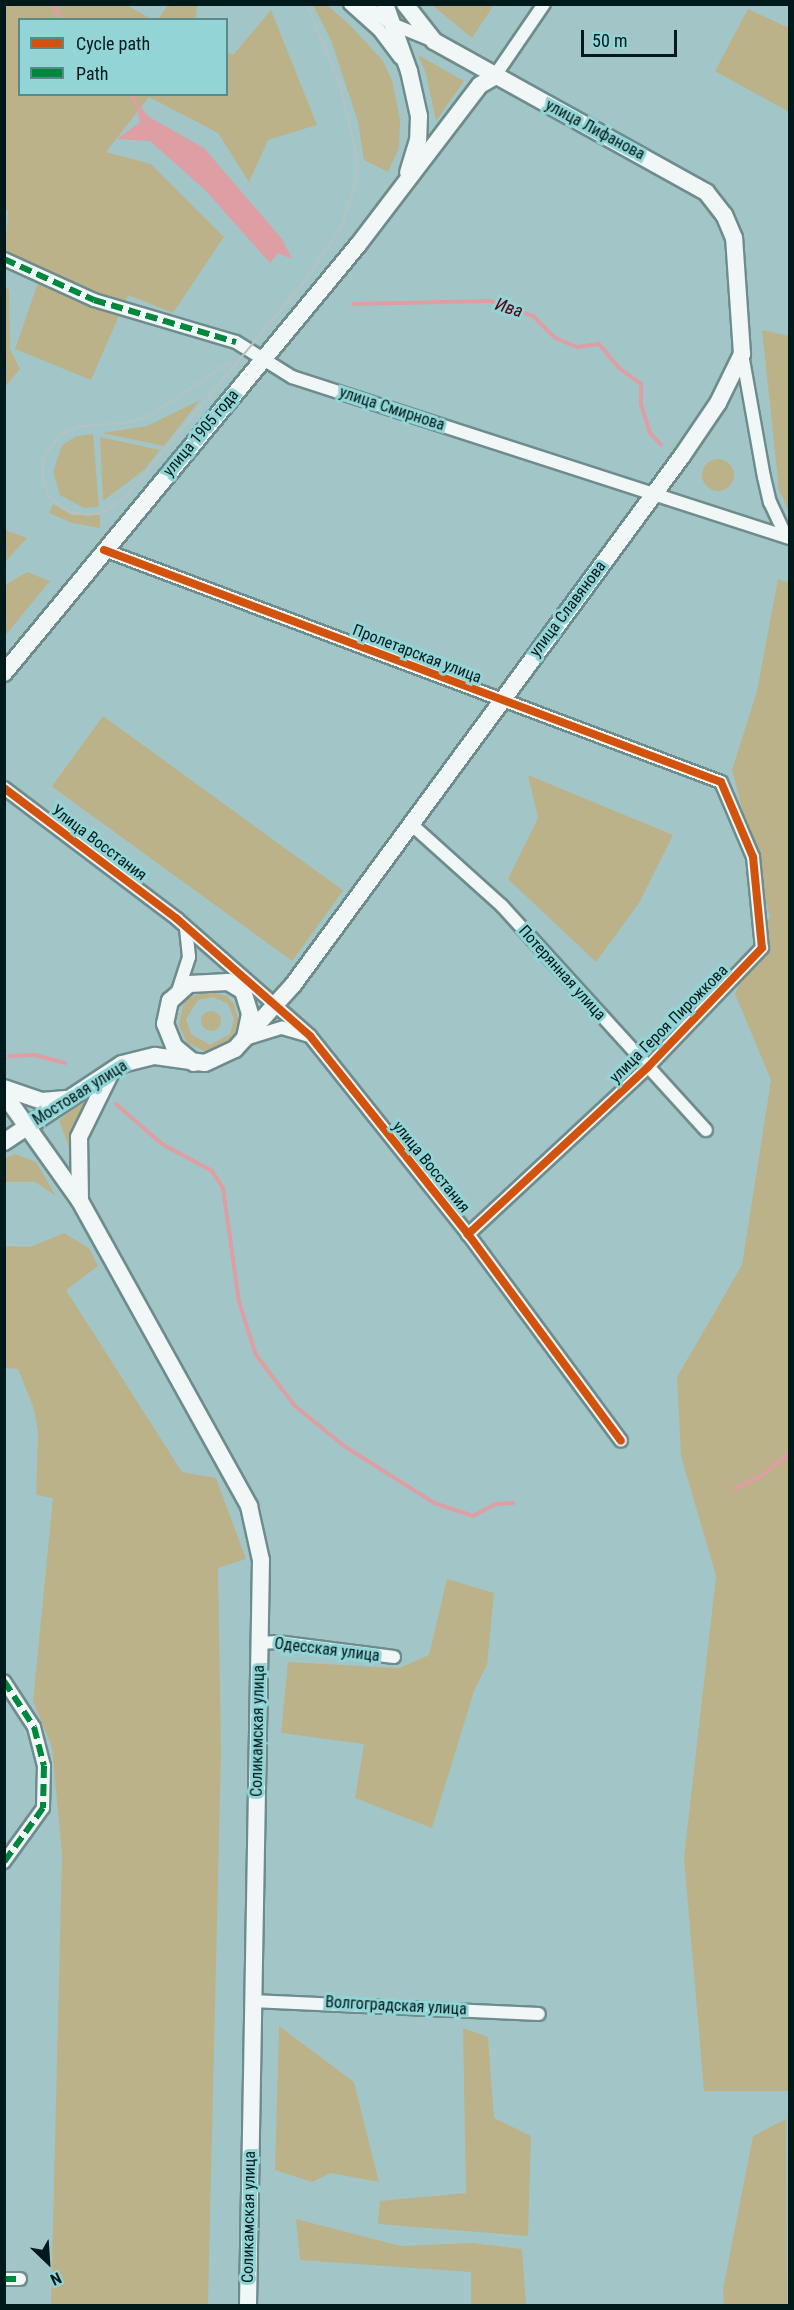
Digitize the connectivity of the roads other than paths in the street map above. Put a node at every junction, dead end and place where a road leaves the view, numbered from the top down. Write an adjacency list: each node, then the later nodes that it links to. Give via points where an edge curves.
1 (350, 4): 8 (street, via 379,30)
2 (363, 4): 6 (street)
3 (385, 4): 6 (main road, улица 1905 года)
4 (405, 4): 7 (main road)
5 (544, 4): 9 (street, улица 1905 года)
6 (392, 24): 7 (street); 8 (main road, улица 1905 года)
7 (434, 41): 9 (main road, улица Лифанова)
8 (409, 71): 10 (main road, улица 1905 года, via 419,116 418,140)
9 (494, 77): 10 (main road, улица 1905 года, via 480,85); 12 (main road, улица Лифанова, via 695,184 718,204 734,237)
10 (398, 194): 13 (main road, улица 1905 года)
11 (4, 259): 13 (street, улица Смирнова, via 94,300 236,342)
12 (742, 354): 14 (main road, улица Славянова, via 718,403); 15 (street, via 764,477)
13 (263, 360): 14 (street, улица Смирнова, via 292,377); 16 (main road, улица 1905 года)
14 (654, 494): 15 (street, улица Смирнова); 18 (main road, улица Славянова)
15 (788, 537)
16 (104, 550): 17 (main road, улица 1905 года); 18 (street, Пролетарская улица)
17 (4, 673)
18 (500, 700): 19 (street, Пролетарская улица); 21 (main road, улица Славянова)
19 (721, 782): 30 (street, улица Героя Пирожкова, via 753,856 762,948)
20 (4, 788): 22 (street, Улица Восстания)
21 (411, 824): 26 (main road, улица Славянова); 30 (street, Потерянная улица, via 502,906)
22 (182, 923): 23 (street, Улица Восстания); 24 (street, via 189,957)
23 (208, 945): 25 (street); 26 (street)
24 (178, 991): 25 (main road, via 202,980 228,982); 29 (main road, via 166,1012 165,1024 174,1046)
25 (243, 991): 26 (street, via 259,1003); 28 (main road, via 250,1014)
26 (274, 1006): 27 (street, улица Восстания); 28 (main road, улица Славянова)
27 (309, 1036): 28 (street, via 282,1028); 39 (street, улица Восстания)
28 (245, 1039): 29 (main road, via 227,1056)
29 (195, 1063): 31 (main road, Мостовая улица, via 155,1056)
30 (648, 1067): 36 (street, Потерянная улица); 39 (street, улица Героя Пирожкова)
31 (113, 1069): 34 (main road, Мостовая улица); 38 (main road, Соликамская улица, via 79,1137)
32 (4, 1088): 34 (main road, via 42,1101 63,1100)
33 (4, 1094): 35 (main road, Соликамская улица)
34 (75, 1094): 35 (main road, Мостовая улица)
35 (28, 1126): 37 (main road, Мостовая улица); 38 (main road, Соликамская улица)
36 (706, 1130)
37 (4, 1142)
38 (80, 1201): 41 (main road, Соликамская улица, via 249,1506 261,1560)
39 (468, 1234): 40 (street, улица Восстания)
40 (621, 1441)
41 (260, 1643): 42 (street, Одесская улица); 45 (main road, Соликамская улица)
42 (394, 1657)
43 (4, 1681): 44 (street, via 34,1727 44,1766 43,1808)
44 (4, 1862)
45 (252, 2001): 46 (street, Волгоградская улица); 49 (main road, Соликамская улица)
46 (539, 2014)
47 (4, 2279): 48 (street)
48 (20, 2279)
49 (248, 2306)

